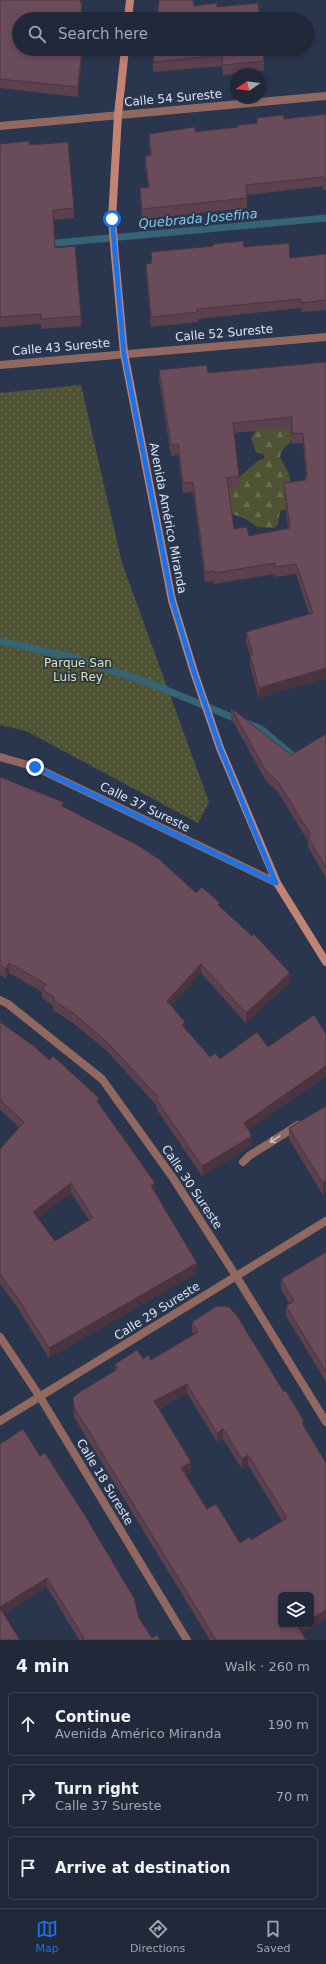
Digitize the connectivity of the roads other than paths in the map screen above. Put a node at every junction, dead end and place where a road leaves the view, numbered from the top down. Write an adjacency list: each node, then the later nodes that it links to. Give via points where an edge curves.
1 (130, 0): 2 (street)
2 (129, 12)
3 (124, 56): 5 (street, Avenida Américo Miranda)
4 (326, 96): 5 (street, Calle 54 Sureste)
5 (118, 115): 6 (street, Calle 54 Sureste); 8 (street, Avenida Américo Miranda, via 112,219)
6 (0, 126)
7 (326, 337): 8 (street, Calle 52 Sureste)
8 (124, 354): 9 (street, Calle 43 Sureste); 11 (street, Avenida Américo Miranda, via 172,600 220,748)
9 (0, 365)
10 (0, 757): 11 (street, Calle 37 Sureste, via 35,767)
11 (276, 883): 12 (street, Avenida Américo Miranda)
12 (326, 962)
13 (0, 1000): 17 (street, Calle 30 Sureste, via 102,1079 174,1178)
14 (303, 1122): 15 (street, one-way to 15)
15 (243, 1162)
16 (326, 1221): 17 (street, Calle 29 Sureste)
17 (236, 1276): 19 (street, Calle 29 Sureste); 21 (street, Calle 30 Sureste)
18 (0, 1337): 19 (street, Calle 18 Sureste)
19 (40, 1397): 20 (street, Calle 29 Sureste); 22 (street, Calle 18 Sureste)
20 (0, 1421)
21 (326, 1422)
22 (187, 1640)

